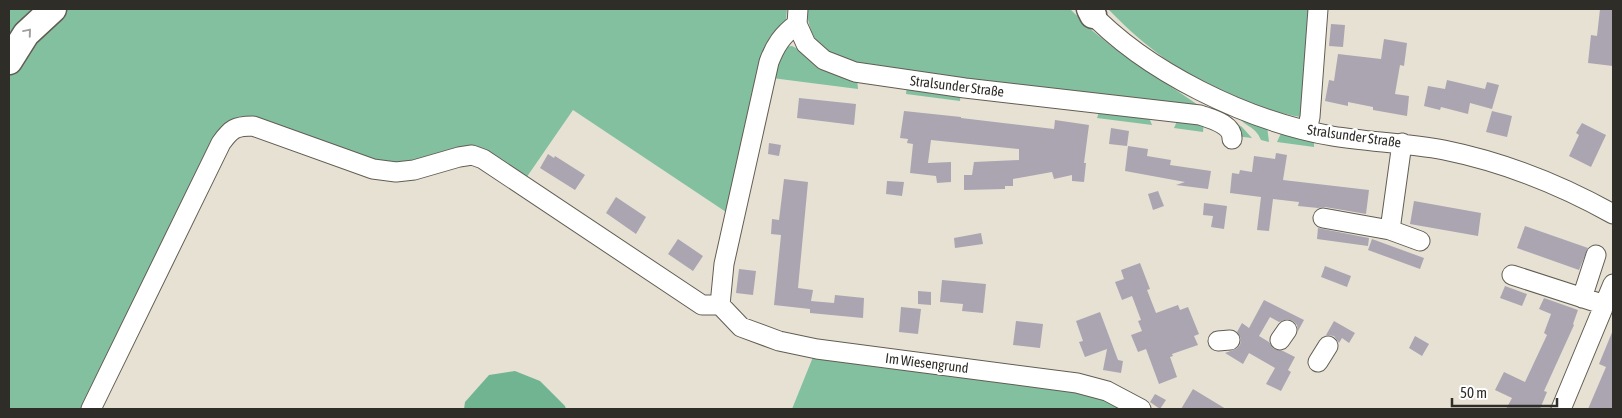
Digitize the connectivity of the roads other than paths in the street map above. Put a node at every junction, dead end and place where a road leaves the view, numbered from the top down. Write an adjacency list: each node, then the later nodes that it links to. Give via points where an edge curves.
1 (53, 9): 5 (highway, one-way to 1, via 26,34)
2 (1318, 9): 6 (street)
3 (1090, 11): 6 (street, Stralsunder Straße, via 1137,51 1207,94 1257,116)
4 (797, 16): 7 (street, Stralsunder Straße, via 806,44 812,50 824,60 855,72 1200,115 1230,129); 17 (street, via 776,45 769,62 724,264)
5 (9, 61)
6 (1307, 130): 8 (street, Stralsunder Straße)
7 (1232, 138)
8 (1402, 143): 9 (street, Stralsunder Straße, via 1505,167 1590,201); 11 (street)
9 (1613, 214)
10 (1323, 218): 11 (street)
11 (1390, 230): 12 (street)
12 (1420, 241)
13 (1596, 255): 16 (street)
14 (1512, 275): 16 (street)
15 (1613, 284): 18 (street)
16 (1582, 298): 18 (street)
17 (720, 305): 19 (street, via 702,305 483,159 459,156 414,170 373,170 253,126 239,126 229,132 221,143); 20 (street, Im Wiesengrund, via 741,327 778,341 817,349 1078,383 1107,391)
18 (1605, 305): 21 (street)
19 (90, 409)
20 (1141, 409)
21 (1561, 409)

